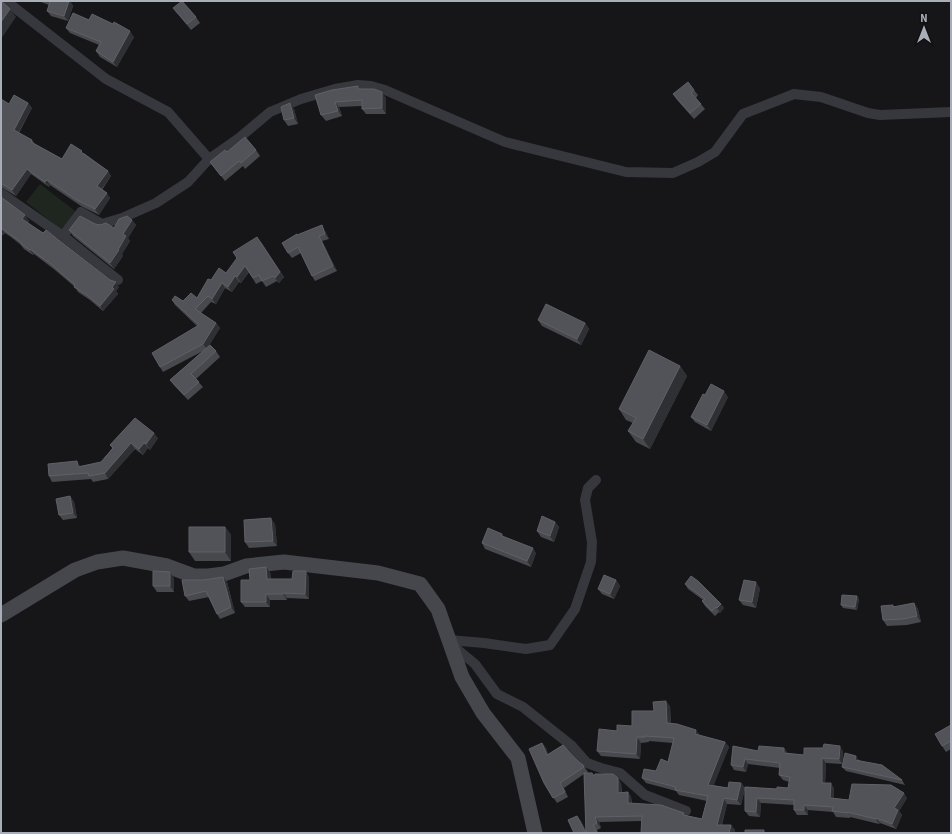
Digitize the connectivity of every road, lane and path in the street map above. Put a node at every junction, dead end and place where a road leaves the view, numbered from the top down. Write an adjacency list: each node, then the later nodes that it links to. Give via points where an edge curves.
1 (6, 1): 3 (street, via 106,79 168,112)
2 (951, 112): 3 (street, via 880,115 821,97 794,94 743,114 715,152 698,162 673,173 626,172 505,142 385,90 358,85 301,99 270,112)
3 (209, 159): 5 (street, via 188,182 156,203 102,224 82,212)
4 (1, 193): 5 (street)
5 (64, 236): 6 (street)
6 (118, 280)
7 (596, 480): 9 (street, via 588,488 585,500 592,542 591,562 575,609 550,645 526,649 484,643)
8 (1, 615): 9 (street, via 75,570 97,562 123,558 167,566 194,576 224,574 246,566 284,562 378,573 420,584 438,610)
9 (450, 642): 10 (street, via 475,664 497,694 523,707 572,746 587,763 620,773 645,795); 11 (street, via 462,678 479,707 518,758)
10 (686, 811)
11 (535, 833)

